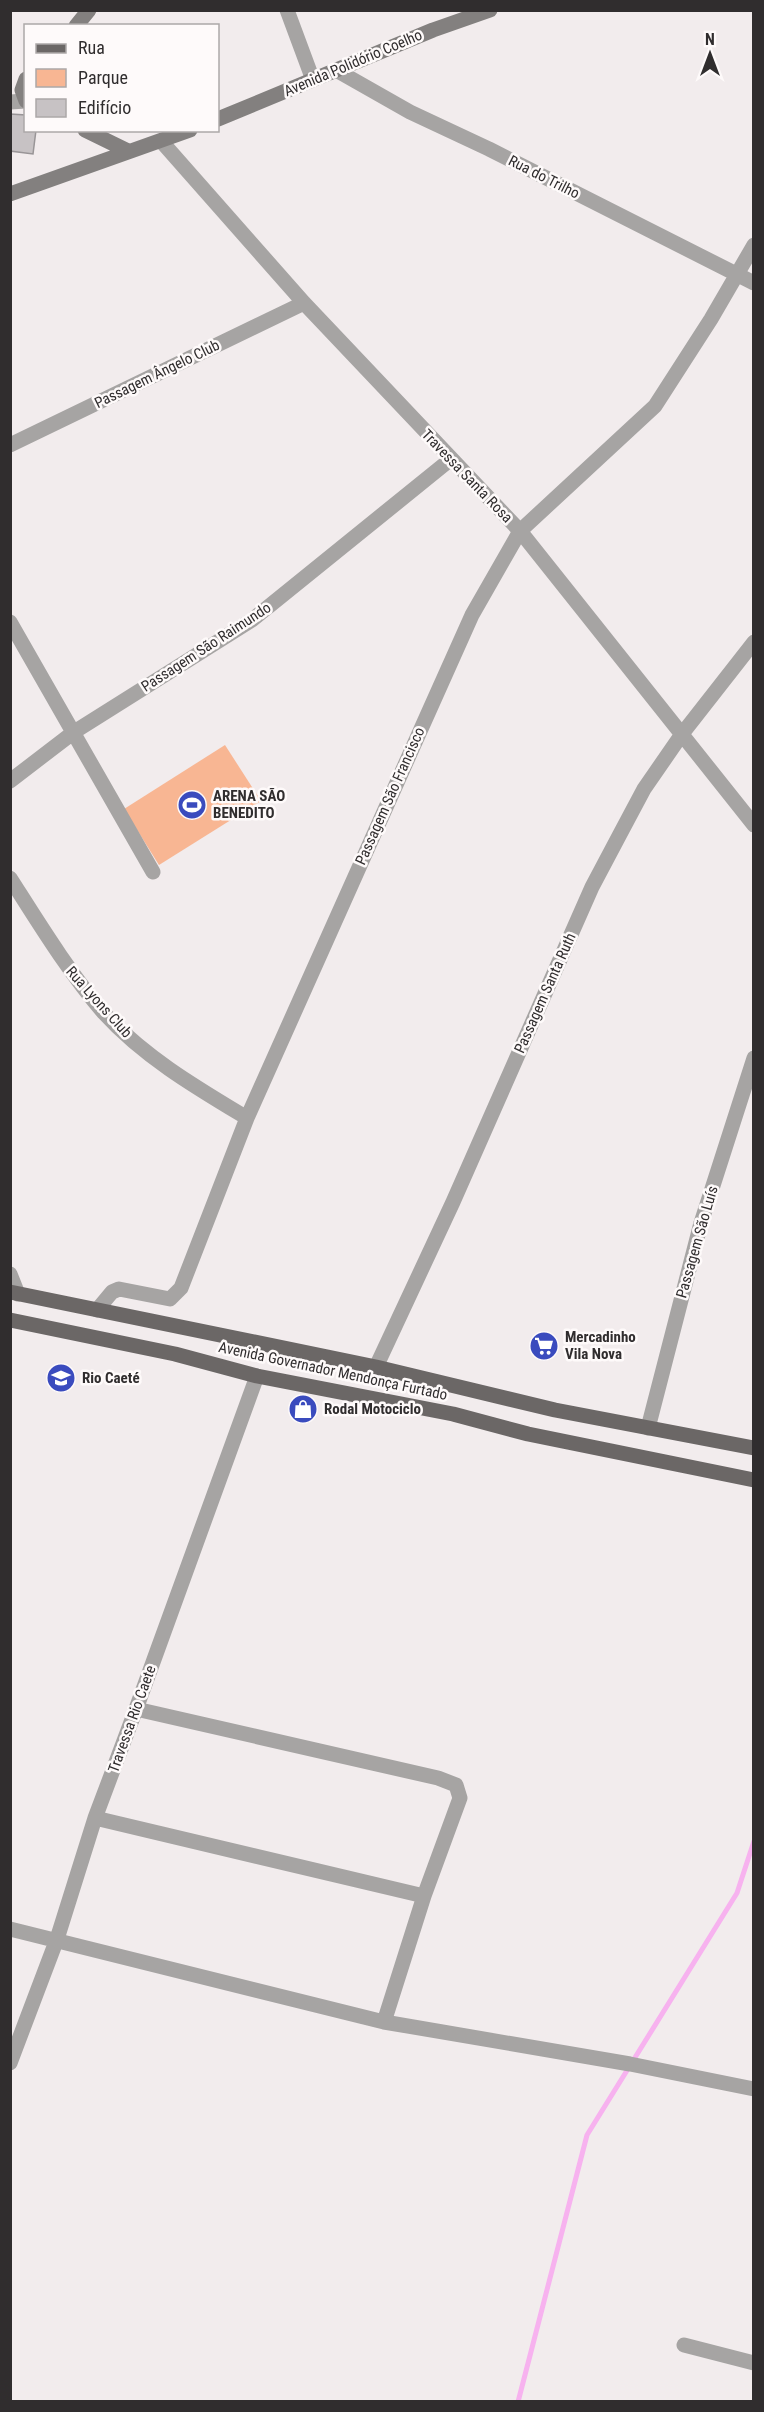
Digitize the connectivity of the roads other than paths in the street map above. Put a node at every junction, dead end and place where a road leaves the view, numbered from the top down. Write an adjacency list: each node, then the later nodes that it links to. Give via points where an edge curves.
1 (89, 10): 4 (street)
2 (287, 10): 6 (street)
3 (490, 10): 5 (street, Avenida Polidório Coelho)
4 (78, 24)
5 (336, 70): 6 (street, Avenida Polidório Coelho); 14 (street, Rua do Trilho, via 410,112)
6 (313, 80): 7 (street, Avenida Polidório Coelho)
7 (219, 119)
8 (89, 132): 11 (street)
9 (185, 132): 10 (street)
10 (162, 142): 11 (street); 16 (street, Travessa Santa Rosa)
11 (128, 151): 12 (street)
12 (10, 194)
13 (753, 245): 14 (street, Passagem São Francisco)
14 (735, 273): 15 (street, Rua do Trilho); 19 (street, Passagem São Francisco, via 711,319 655,406)
15 (753, 283)
16 (304, 303): 17 (street, Passagem Ângelo Club); 18 (street, Travessa Santa Rosa)
17 (10, 445)
18 (451, 459): 19 (street, Travessa Santa Rosa); 22 (street, Passagem São Raimundo, via 252,620)
19 (520, 531): 23 (street, Travessa Santa Rosa); 29 (street, Passagem São Francisco, via 471,615)
20 (10, 622): 22 (street)
21 (753, 642): 23 (street, Passagem Santa Ruth)
22 (74, 732): 24 (street, Passagem São Raimundo); 26 (street)
23 (682, 734): 25 (street, Travessa Santa Rosa); 34 (street, Passagem Santa Ruth, via 645,789 592,887)
24 (10, 781)
25 (753, 825)
26 (153, 872)
27 (10, 878): 29 (street, Rua Lyons Club, via 60,958 105,1014 165,1067)
28 (753, 1058): 36 (street, Passagem São Luís, via 701,1223)
29 (247, 1118): 32 (street, Passagem São Francisco, via 176,1295 165,1299 119,1289)
30 (10, 1274): 31 (street)
31 (14, 1293): 32 (main road, Avenida Governador Mendonça Furtado)
32 (97, 1310): 34 (main road, Avenida Governador Mendonça Furtado)
33 (10, 1320): 35 (main road, Avenida Governador Mendonça Furtado, via 175,1354)
34 (376, 1366): 36 (main road, Avenida Governador Mendonça Furtado, via 555,1410)
35 (257, 1376): 38 (main road, Avenida Governador Mendonça Furtado); 39 (street, Travessa Rio Caete)
36 (648, 1428): 37 (main road, Avenida Governador Mendonça Furtado)
37 (753, 1448)
38 (753, 1480)
39 (136, 1709): 40 (street, Travessa Rio Caete); 41 (street, via 452,1782 460,1798)
40 (94, 1818): 41 (street); 43 (street, Travessa Rio Caete)
41 (424, 1896): 44 (street)
42 (10, 1929): 43 (street)
43 (57, 1939): 44 (street); 45 (street, Travessa Rio Caete)
44 (384, 2022): 46 (street)
45 (10, 2063)
46 (753, 2089)
47 (684, 2345): 48 (street)
48 (753, 2362)

